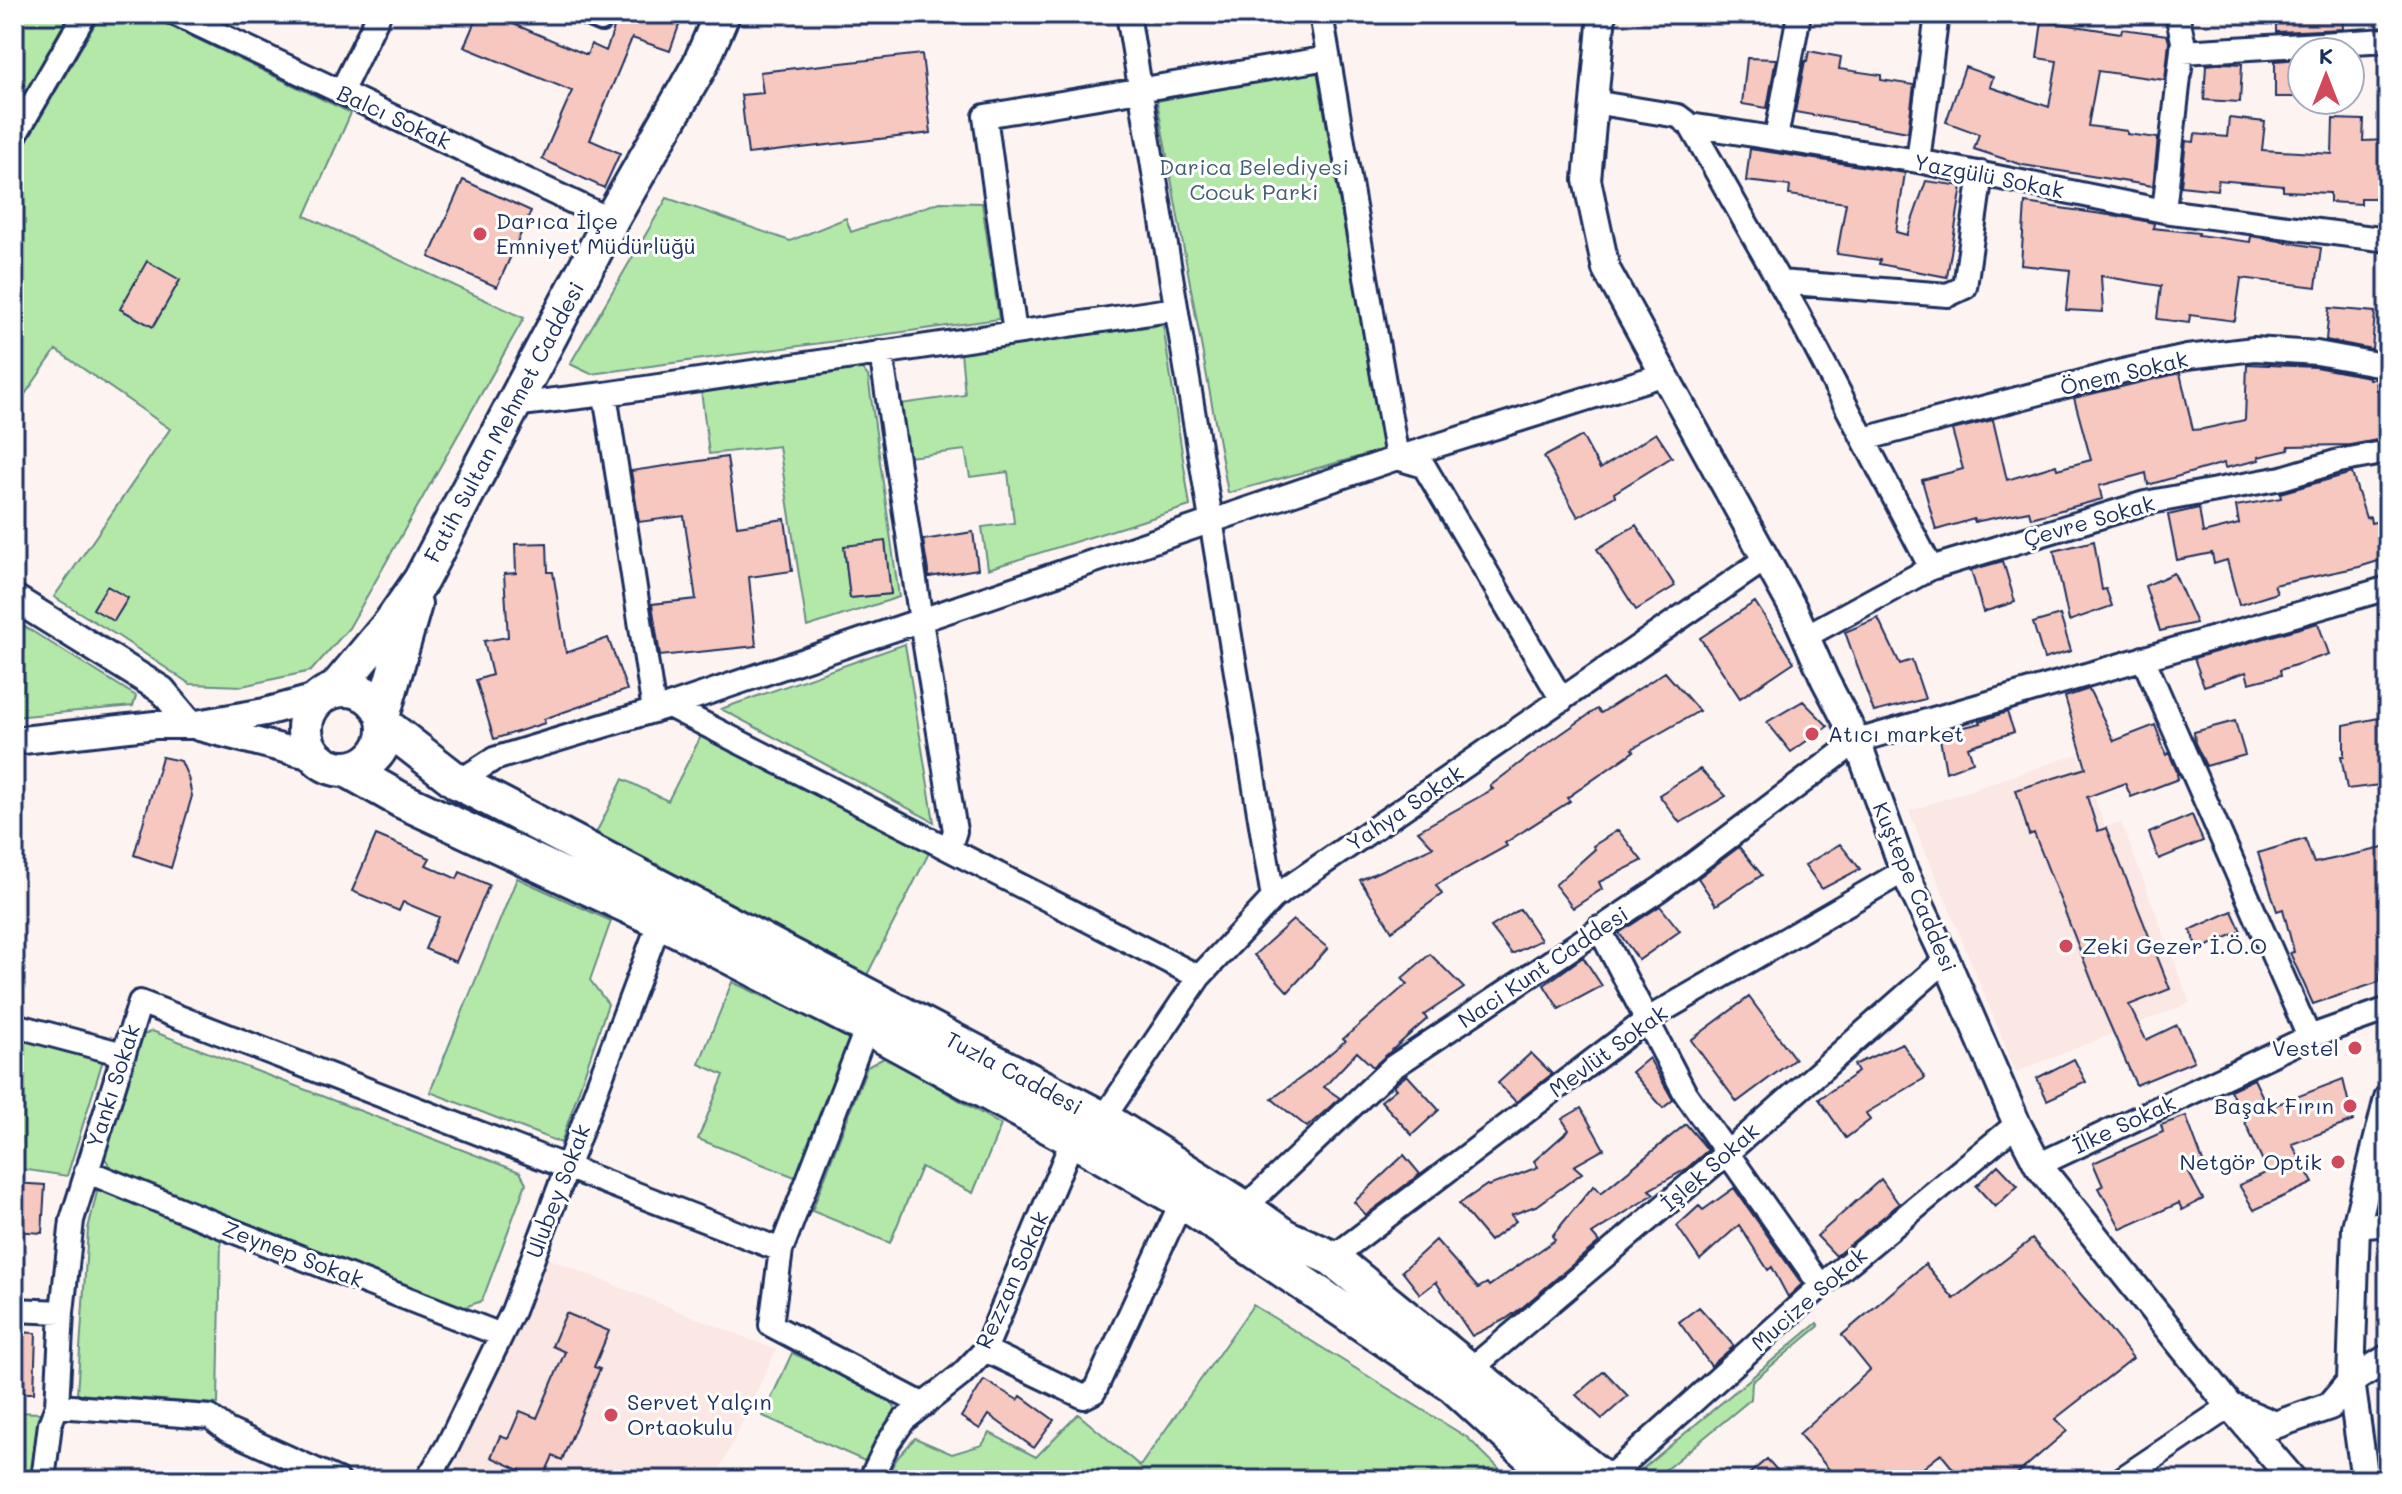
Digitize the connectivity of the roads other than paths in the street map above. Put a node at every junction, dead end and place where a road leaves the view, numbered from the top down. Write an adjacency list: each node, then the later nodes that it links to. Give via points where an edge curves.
1 (85, 14): 20 (street)
2 (176, 14): 17 (street, Balcı Sokak)
3 (379, 14): 17 (street)
4 (587, 14): 5 (street, via 601,20)
5 (604, 14)
6 (722, 14): 25 (main road, Fatih Sultan Mehmet Caddesi, via 700,65)
7 (1128, 14): 16 (street)
8 (1321, 14): 15 (street)
9 (1602, 14): 18 (street, Kuştepe Caddesi)
10 (1799, 14): 21 (street)
11 (1937, 14): 22 (street)
12 (2177, 14): 14 (street)
13 (2388, 40): 14 (street)
14 (2182, 52): 24 (street)
15 (1328, 58): 16 (street); 37 (street)
16 (1141, 90): 28 (street); 29 (street, via 985,116)
17 (341, 92): 25 (street, Balcı Sokak)
18 (1593, 102): 19 (street, Yazgülü Sokak, via 1678,116); 32 (street, Kuştepe Caddesi, via 1587,180 1606,269)
19 (1690, 125): 21 (street, Yazgülü Sokak); 27 (street)
20 (14, 137)
21 (1776, 138): 22 (street, Yazgülü Sokak)
22 (1918, 161): 23 (street, Yazgülü Sokak)
23 (1981, 173): 24 (street, Yazgülü Sokak); 27 (street, via 1965,287 1948,295)
24 (2164, 211): 26 (street, Yazgülü Sokak)
25 (611, 220): 34 (main road, Fatih Sultan Mehmet Caddesi)
26 (2388, 240)
27 (1779, 282): 35 (street)
28 (1176, 309): 29 (street); 38 (street)
29 (1015, 333): 30 (street)
30 (881, 352): 33 (street); 44 (street)
31 (2388, 366): 35 (street, Önem Sokak, via 2254,349 2187,357)
32 (1662, 375): 37 (street); 39 (street, Kuştepe Caddesi)
33 (605, 394): 34 (street); 49 (street)
34 (513, 405): 41 (main road, Fatih Sultan Mehmet Caddesi)
35 (1864, 439): 40 (street)
36 (2388, 452): 40 (street, Çevre Sokak, via 2145,503)
37 (1397, 458): 38 (street); 48 (street, via 1424,466)
38 (1211, 522): 44 (street); 59 (street)
39 (1767, 558): 45 (street, Kuştepe Caddesi); 48 (street, Yahya Sokak)
40 (1931, 568): 45 (street, Çevre Sokak)
41 (421, 580): 47 (main road, Fatih Sultan Mehmet Caddesi); 50 (main road)
42 (2388, 588): 46 (street)
43 (14, 598): 51 (street, via 162,690)
44 (921, 621): 49 (street); 57 (street, via 955,831)
45 (1806, 636): 53 (street, Kuştepe Caddesi)
46 (2143, 658): 53 (street); 68 (street)
47 (329, 693): 50 (main road, via 362,692); 51 (street, via 265,712); 54 (main road, via 314,703 305,725)
48 (1562, 700): 59 (street, Yahya Sokak)
49 (662, 709): 56 (street, via 494,759); 57 (street)
50 (384, 719): 55 (main road, via 380,750 361,767); 56 (main road, Tuzla Caddesi)
51 (191, 725): 52 (street); 54 (street)
52 (14, 741)
53 (1857, 741): 58 (street, Kuştepe Caddesi); 61 (street, Naci Kunt Caddesi, via 1660,889)
54 (316, 757): 55 (main road)
55 (348, 770): 60 (main road, Tuzla Caddesi, via 401,800)
56 (458, 782): 60 (main road, Tuzla Caddesi)
57 (949, 849): 63 (street)
58 (1904, 871): 62 (street, Kuştepe Caddesi); 65 (street, Mevlüt Sokak)
59 (1273, 898): 63 (street, Yahya Sokak)
60 (665, 907): 67 (main road, Tuzla Caddesi); 71 (main road, Tuzla Caddesi); 76 (street, Ulubey Sokak)
61 (1599, 928): 65 (street); 79 (street, Naci Kunt Caddesi, via 1393,1067)
62 (1946, 960): 72 (street, Kuştepe Caddesi); 74 (street, İşlek Sokak)
63 (1199, 977): 71 (street, Yahya Sokak)
64 (2388, 1009): 68 (street, İlke Sokak)
65 (1648, 1019): 74 (street, via 1685,1093); 83 (street, Mevlüt Sokak)
66 (14, 1025): 69 (street)
67 (867, 1027): 73 (main road, Tuzla Caddesi); 82 (street)
68 (2309, 1037): 75 (street, İlke Sokak)
69 (123, 1054): 76 (street, Yankı Sokak, via 140,1002); 77 (street, Yankı Sokak)
70 (2388, 1098): 81 (street)
71 (1103, 1119): 79 (main road, Tuzla Caddesi)
72 (2017, 1124): 75 (street, Kuştepe Caddesi); 84 (street, Mucize Sokak)
73 (1073, 1139): 78 (main road, Tuzla Caddesi); 88 (street, Rezzan Sokak)
74 (1727, 1153): 84 (street); 90 (street, İşlek Sokak)
75 (2038, 1165): 94 (street, Kuştepe Caddesi)
76 (568, 1167): 82 (street); 87 (street, Ulubey Sokak)
77 (86, 1171): 86 (street, Yankı Sokak, via 72,1220); 87 (street, Zeynep Sokak)
78 (1182, 1201): 88 (street, via 1094,1392 1084,1397); 99 (main road, Tuzla Caddesi, via 1453,1385)
79 (1244, 1208): 83 (main road, Tuzla Caddesi, via 1285,1237)
80 (2388, 1224): 81 (street)
81 (2356, 1227): 91 (street)
82 (781, 1250): 92 (street, via 771,1325)
83 (1332, 1258): 90 (main road, Tuzla Caddesi)
84 (1821, 1286): 100 (street, Mucize Sokak)
85 (14, 1310): 86 (street)
86 (62, 1312): 93 (street, Yankı Sokak)
87 (501, 1335): 97 (street, Ulubey Sokak)
88 (985, 1350): 92 (street, Rezzan Sokak)
89 (2388, 1358): 91 (street)
90 (1470, 1370): 100 (main road, Tuzla Caddesi)
91 (2351, 1381): 94 (street, via 2330,1406 2275,1425); 103 (street)
92 (924, 1405): 98 (street, Rezzan Sokak, via 904,1420)
93 (57, 1406): 95 (street, Yankı Sokak); 96 (street, via 210,1417 227,1430)
94 (2230, 1406): 101 (street); 102 (street, Kuştepe Caddesi)
95 (43, 1480)
96 (338, 1480)
97 (427, 1480)
98 (870, 1480)
99 (1557, 1480)
100 (1605, 1480)
101 (2120, 1480)
102 (2293, 1480)
103 (2365, 1480)

